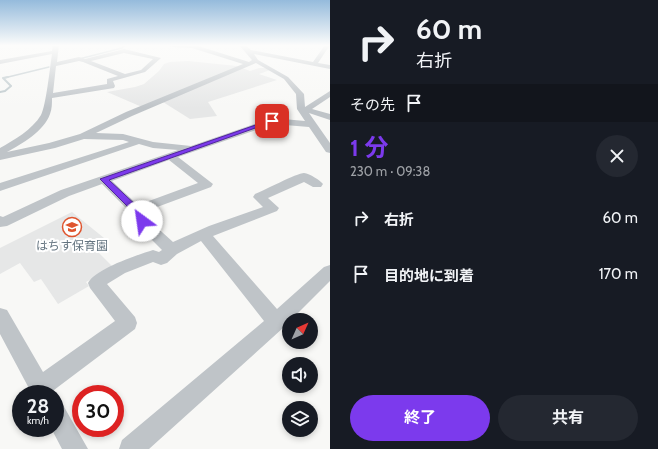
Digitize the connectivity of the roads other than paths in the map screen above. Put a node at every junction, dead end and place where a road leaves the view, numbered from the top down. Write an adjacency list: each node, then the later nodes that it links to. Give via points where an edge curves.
1 (54, 65): 8 (street)
2 (98, 66): 6 (street)
3 (149, 66): 6 (street, via 143,71)
4 (243, 66): 12 (street)
5 (260, 66): 9 (street, via 286,78 300,94 301,109)
6 (125, 76): 8 (street, via 109,80 111,86 100,89)
7 (330, 93): 9 (street)
8 (50, 96): 16 (street, via 41,123 21,141)
9 (305, 111): 10 (street); 11 (street)
10 (330, 117)
11 (311, 124): 14 (street, via 272,121); 15 (street)
12 (83, 136): 13 (street, via 123,137); 18 (street)
13 (138, 141): 14 (street, via 153,145); 21 (street)
14 (194, 148): 17 (street)
15 (330, 150)
16 (0, 152)
17 (170, 156): 19 (street); 22 (street, via 207,184)
18 (0, 157)
19 (104, 179): 22 (street); 23 (street, via 65,192 2,223)
20 (317, 184): 24 (street, via 304,177 259,197 272,208)
21 (0, 188)
22 (136, 210): 25 (street, via 132,212)
23 (0, 221)
24 (204, 235): 25 (street); 28 (street)
25 (172, 249): 30 (street, via 161,259 152,256 119,269 96,282 128,323)
26 (330, 271): 28 (street)
27 (0, 316): 29 (street)
28 (276, 322): 33 (street)
29 (39, 385)
30 (48, 385)
31 (64, 428): 32 (street)
32 (76, 449)
33 (131, 449)

